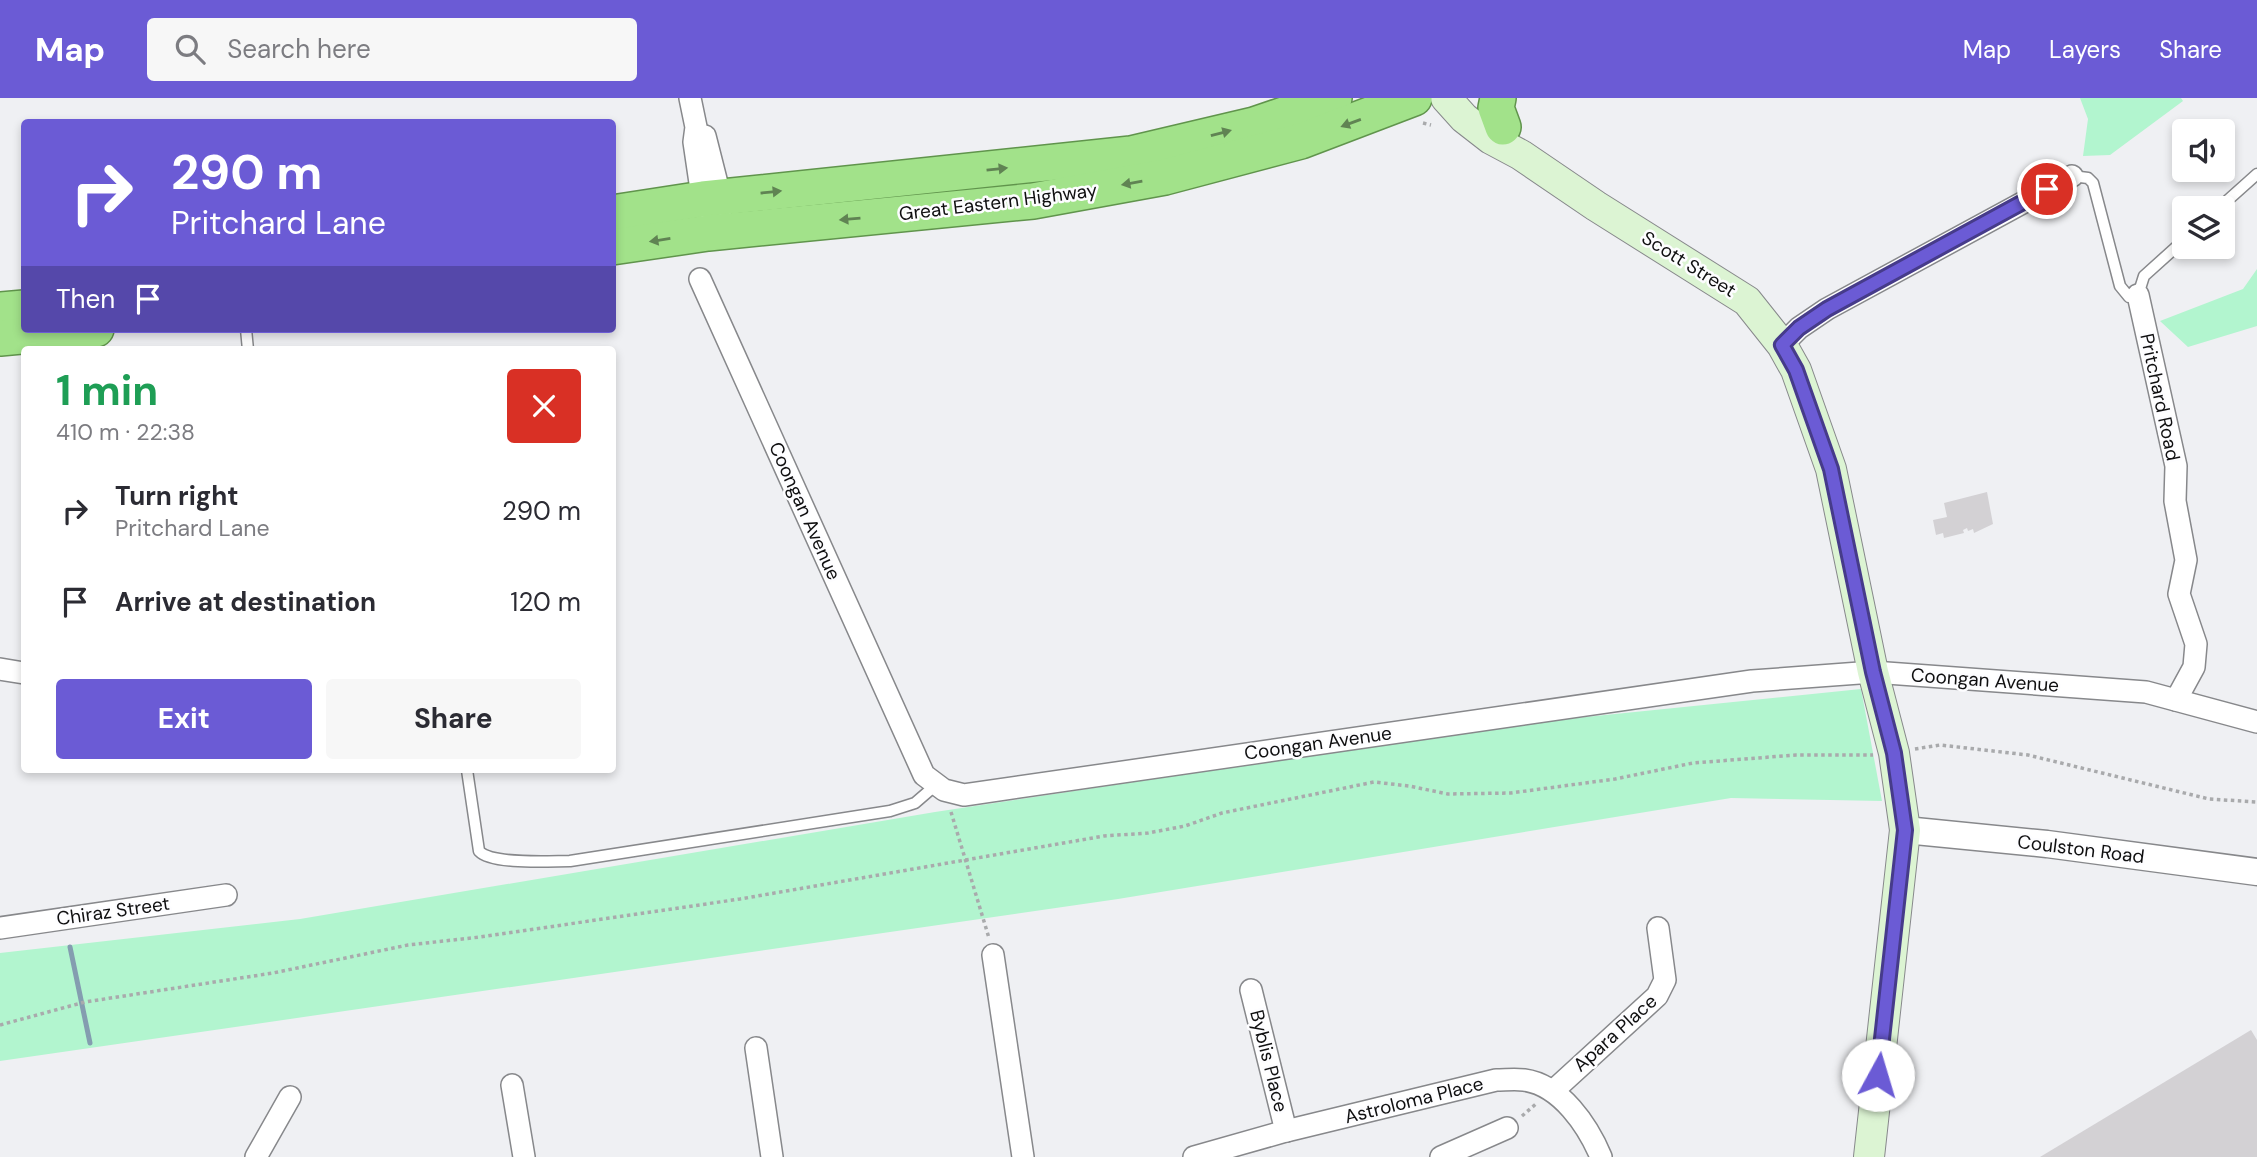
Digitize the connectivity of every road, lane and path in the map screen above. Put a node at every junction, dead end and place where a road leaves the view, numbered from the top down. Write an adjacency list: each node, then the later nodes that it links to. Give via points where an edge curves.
1 (690, 98): 11 (street, via 694,142)
2 (1334, 98): 11 (highway, Great Eastern Highway, one-way to 2, via 1131,154 1254,125)
3 (1414, 98): 11 (highway, Great Eastern Highway, one-way to 11, via 1301,141 1165,177 1033,201)
4 (1446, 98): 6 (main road, Scott Street, via 1490,139)
5 (1473, 98): 6 (main road, Scott Street)
6 (1507, 127): 20 (main road, Scott Street, via 1596,206 1746,301)
7 (2257, 174): 9 (lane)
8 (2071, 176): 15 (lane, via 2093,183 2120,286 2129,297); 20 (street, via 1827,309)
9 (2232, 196)
10 (616, 213): 11 (highway, Great Eastern Highway)
11 (715, 215): 12 (highway, Great Eastern Highway, one-way to 12)
12 (616, 246)
13 (2172, 251): 15 (lane, via 2144,276)
14 (700, 279): 28 (street, Coongan Avenue, via 924,775)
15 (2138, 295): 24 (street, Pritchard Road, via 2176,466 2175,501 2186,560 2179,594 2196,644 2194,667)
16 (21, 308): 17 (highway)
17 (0, 310)
18 (53, 333): 19 (highway)
19 (0, 338)
20 (1782, 345): 23 (main road, Scott Street, via 1796,370 1831,469)
21 (0, 669): 22 (street)
22 (21, 672)
23 (1873, 672): 24 (street, Coongan Avenue, via 2146,692); 26 (main road, Scott Street); 28 (street, Coongan Avenue, via 1752,681 964,795)
24 (2176, 700): 25 (street, Coongan Avenue)
25 (2257, 722)
26 (1894, 753): 29 (path, via 1940,745 2028,755 2209,799); 30 (main road, Scott Street); 31 (path, via 1693,763 1511,793 1448,794 1374,782 1223,813 1185,826)
27 (467, 773): 28 (lane, via 479,851 491,858 543,862 890,811 909,807)
28 (940, 787): 31 (path)
29 (2257, 802)
30 (1905, 830): 32 (street, Coulston Road); 52 (main road, Scott Street)
31 (967, 860): 36 (path); 38 (path, via 629,916 408,945 273,973 85,1002)
32 (2257, 872)
33 (226, 895): 34 (street, Chiraz Street)
34 (0, 928)
35 (1658, 928): 41 (street, Apara Place, via 1665,981 1657,996)
36 (993, 956): 48 (street)
37 (1251, 990): 44 (street, Byblis Place)
38 (0, 1025)
39 (756, 1048): 47 (street)
40 (512, 1085): 46 (street)
41 (1553, 1091): 43 (path); 44 (street, Astroloma Place, via 1526,1080 1496,1080); 51 (street, Astroloma Place, via 1577,1115)
42 (290, 1097): 45 (street)
43 (1507, 1128): 50 (street)
44 (1286, 1131): 49 (street, Astroloma Place)
45 (256, 1157)
46 (524, 1157)
47 (772, 1157)
48 (1023, 1157)
49 (1194, 1157)
50 (1441, 1157)
51 (1601, 1157)
52 (1869, 1157)

